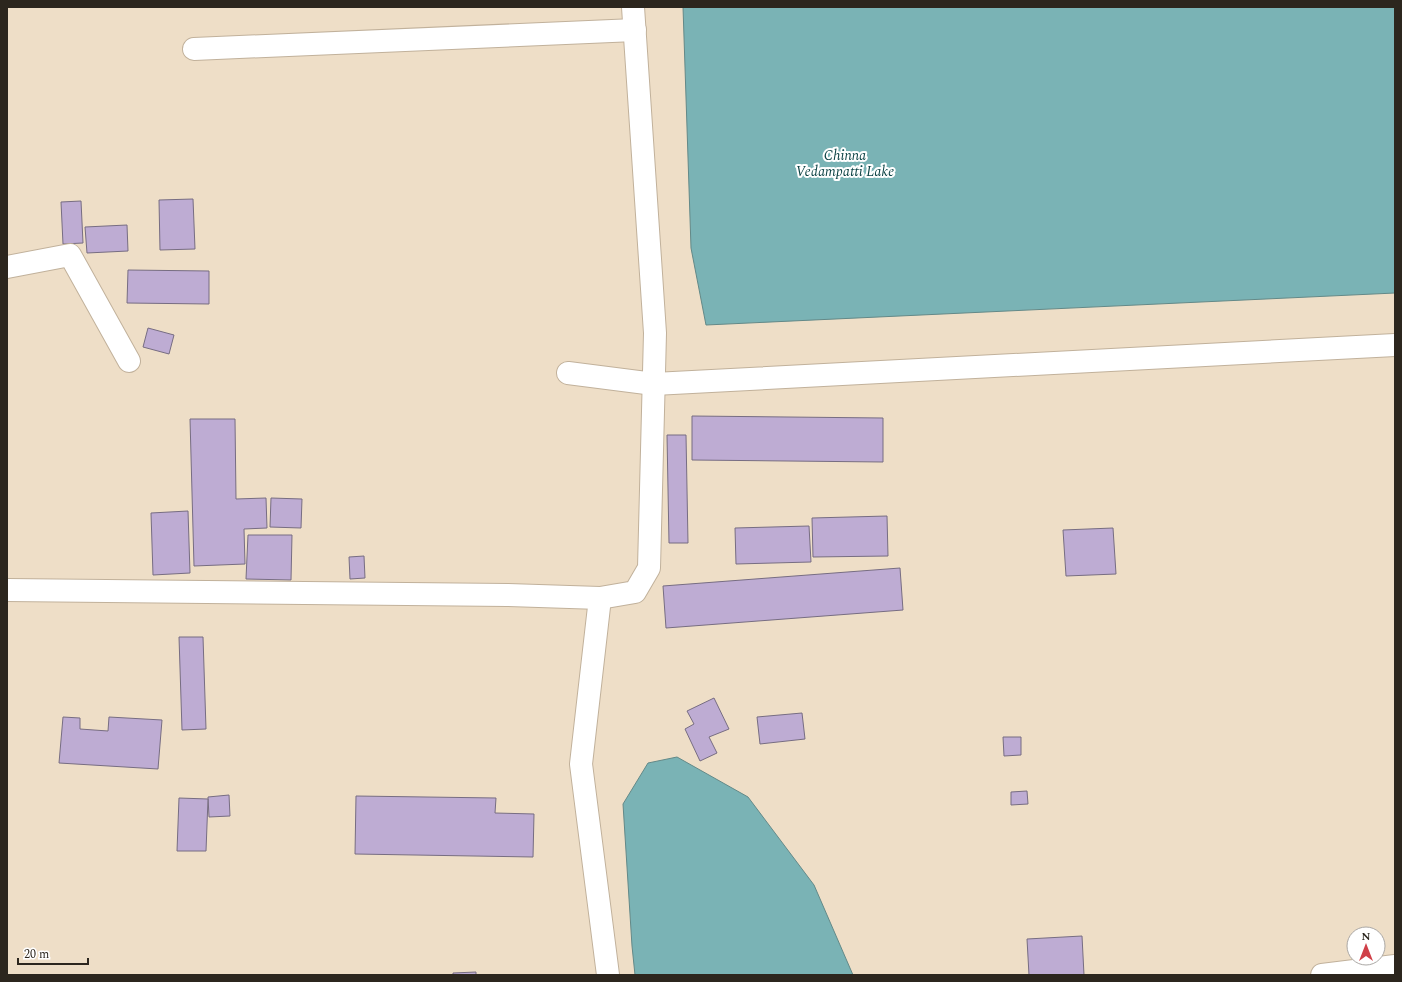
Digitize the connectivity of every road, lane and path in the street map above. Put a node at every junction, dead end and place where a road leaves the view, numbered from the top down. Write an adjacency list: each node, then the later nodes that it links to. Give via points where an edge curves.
1 (633, 7): 2 (street)
2 (635, 30): 3 (street); 8 (street, via 655,332)
3 (194, 49)
4 (7, 267): 6 (street, via 70,255)
5 (1395, 345): 8 (street)
6 (129, 361)
7 (568, 373): 8 (street)
8 (654, 384): 10 (street, via 649,568 635,592)
9 (7, 590): 10 (street)
10 (600, 598): 12 (street, via 581,764)
11 (1395, 966): 13 (street)
12 (608, 975)
13 (1322, 975)

